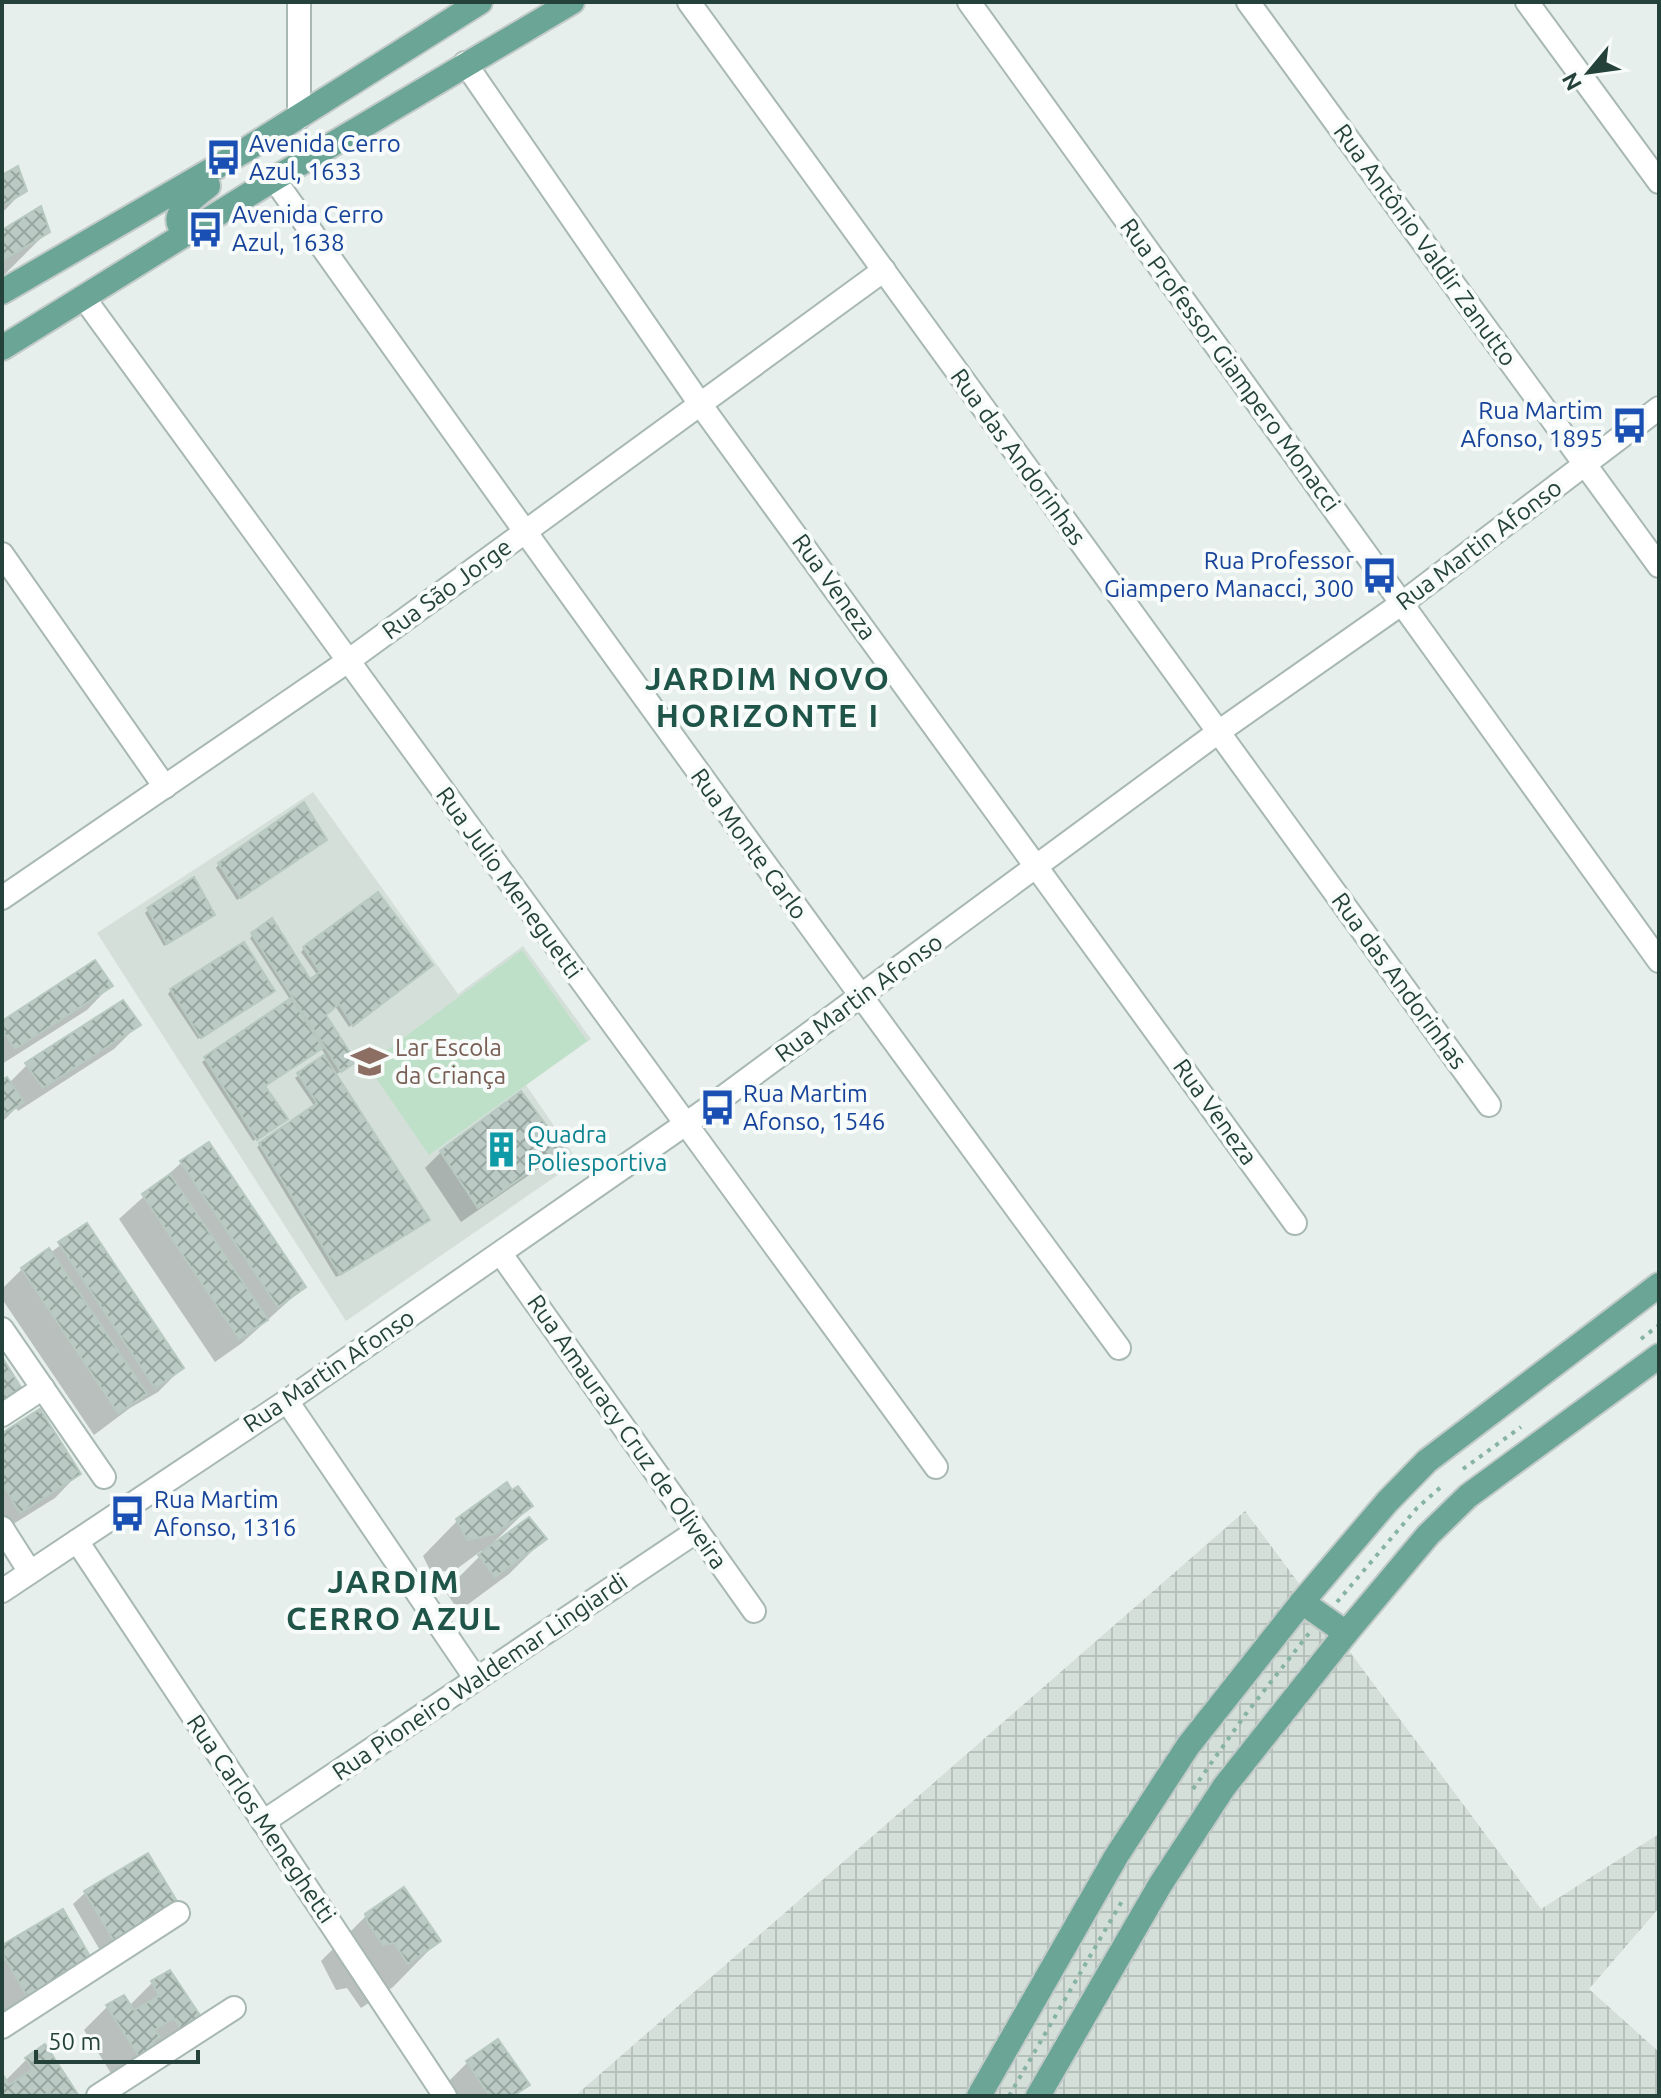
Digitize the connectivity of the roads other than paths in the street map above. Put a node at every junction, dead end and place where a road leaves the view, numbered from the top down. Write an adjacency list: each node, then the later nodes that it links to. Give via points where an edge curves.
1 (299, 2): 9 (street)
2 (480, 2): 9 (main road)
3 (572, 2): 8 (main road)
4 (689, 2): 14 (street, Rua das Andorinhas)
5 (969, 2): 24 (street, Rua Professor Giampero Monacci)
6 (1248, 2): 20 (street, Rua Antônio Valdir Zanutto)
7 (1527, 2): 12 (street)
8 (465, 63): 11 (main road); 18 (street, Rua Veneza)
9 (299, 118): 10 (main road)
10 (244, 151): 13 (main road, via 227,173 185,204 179,224); 15 (main road)
11 (274, 179): 13 (main road); 21 (street, Rua Monte Carlo)
12 (1659, 182)
13 (191, 232): 16 (main road)
14 (884, 270): 18 (street, Rua São Jorge); 26 (street, Rua das Andorinhas)
15 (2, 292)
16 (84, 298): 17 (main road); 25 (street, Rua Julio Meneguetti)
17 (2, 348)
18 (700, 404): 21 (street, Rua São Jorge); 28 (street, Rua Veneza)
19 (1659, 408): 20 (street, Rua Martin Afonso)
20 (1584, 465): 23 (street, Rua Antônio Valdir Zanutto); 24 (street, Rua Martin Afonso)
21 (525, 533): 25 (street, Rua São Jorge); 31 (street, Rua Monte Carlo)
22 (2, 554): 27 (street)
23 (1659, 566)
24 (1401, 604): 26 (street, Rua Martin Afonso); 30 (street, Rua Professor Giampero Monacci)
25 (348, 661): 27 (street, Rua São Jorge); 33 (street, Rua Julio Meneguetti)
26 (1217, 733): 28 (street, Rua Martin Afonso); 32 (street, Rua das Andorinhas)
27 (165, 787): 29 (street, Rua São Jorge)
28 (1037, 865): 31 (street, Rua Martin Afonso); 34 (street, Rua Veneza)
29 (2, 898)
30 (1659, 961)
31 (861, 998): 33 (street, Rua Martin Afonso); 38 (street, Rua Monte Carlo)
32 (1489, 1105)
33 (685, 1124): 35 (street, Rua Martin Afonso); 43 (street, Rua Julio Meneguetti)
34 (1295, 1223)
35 (501, 1254): 41 (street, Rua Martin Afonso); 46 (street, Rua Amauracy Cruz de Oliveira)
36 (1659, 1285): 50 (main road, via 1427,1461)
37 (2, 1329): 40 (street)
38 (1119, 1348)
39 (1659, 1356): 52 (main road, via 1468,1496)
40 (43, 1388): 42 (street); 44 (street)
41 (287, 1401): 47 (street, Rua Martin Afonso); 53 (street)
42 (2, 1415)
43 (936, 1467)
44 (104, 1477)
45 (2, 1528): 48 (street)
46 (697, 1531): 51 (street, Rua Amauracy Cruz de Oliveira); 53 (street, Rua Pioneiro Waldemar Lingiardi)
47 (77, 1541): 48 (street, Rua Martin Afonso); 54 (street, Rua Carlos Meneghetti)
48 (30, 1572): 49 (street, Rua Martin Afonso)
49 (2, 1591)
50 (1302, 1602): 52 (main road); 60 (main road, via 1188,1746 1117,1855)
51 (754, 1611)
52 (1346, 1633): 61 (main road, via 1224,1787 1160,1885)
53 (476, 1679): 54 (street, Rua Pioneiro Waldemar Lingiardi)
54 (263, 1822): 59 (street, Rua Carlos Meneghetti)
55 (178, 1913): 57 (street)
56 (234, 2008): 58 (street)
57 (2, 2027)
58 (98, 2096)
59 (445, 2096)
60 (979, 2096)
61 (1038, 2096)

